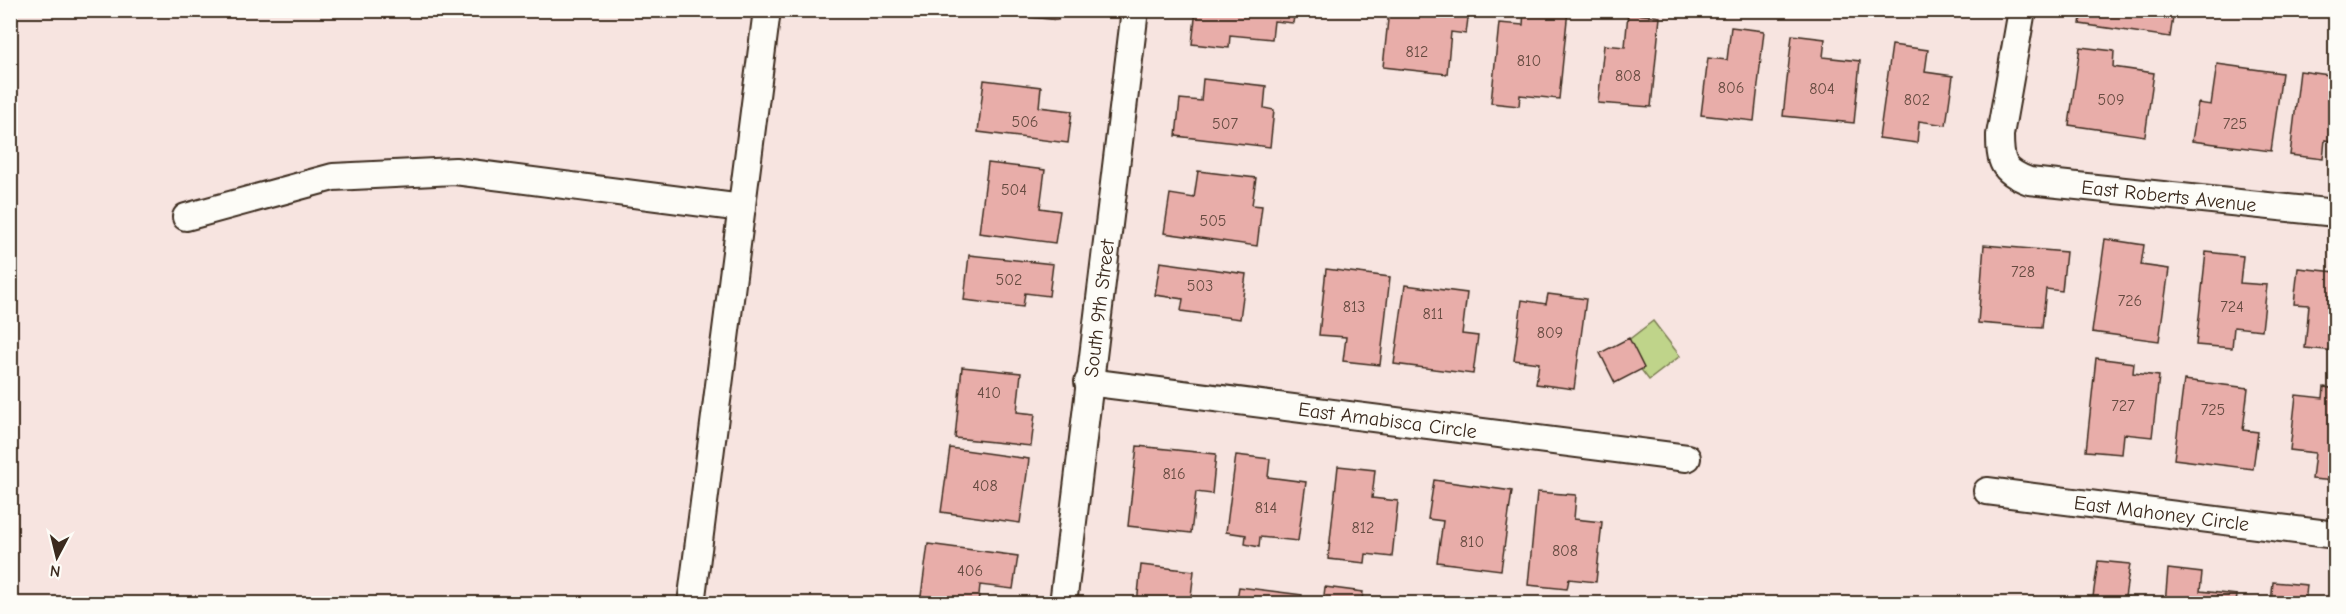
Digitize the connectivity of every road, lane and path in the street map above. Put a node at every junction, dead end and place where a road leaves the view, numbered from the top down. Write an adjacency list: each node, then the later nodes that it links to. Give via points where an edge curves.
1 (767, 10): 4 (street)
2 (1135, 10): 7 (street, South 9th Street)
3 (2022, 10): 5 (street, East Roberts Avenue, via 2000,135 2000,154 2006,169 2029,180)
4 (742, 208): 6 (street, via 455,171 333,177); 11 (street)
5 (2336, 213)
6 (186, 217)
7 (1088, 381): 8 (street, East Amabisca Circle); 12 (street, South 9th Street)
8 (1687, 458)
9 (1987, 491): 10 (street, East Mahoney Circle)
10 (2336, 535)
11 (691, 603)
12 (1063, 603)

